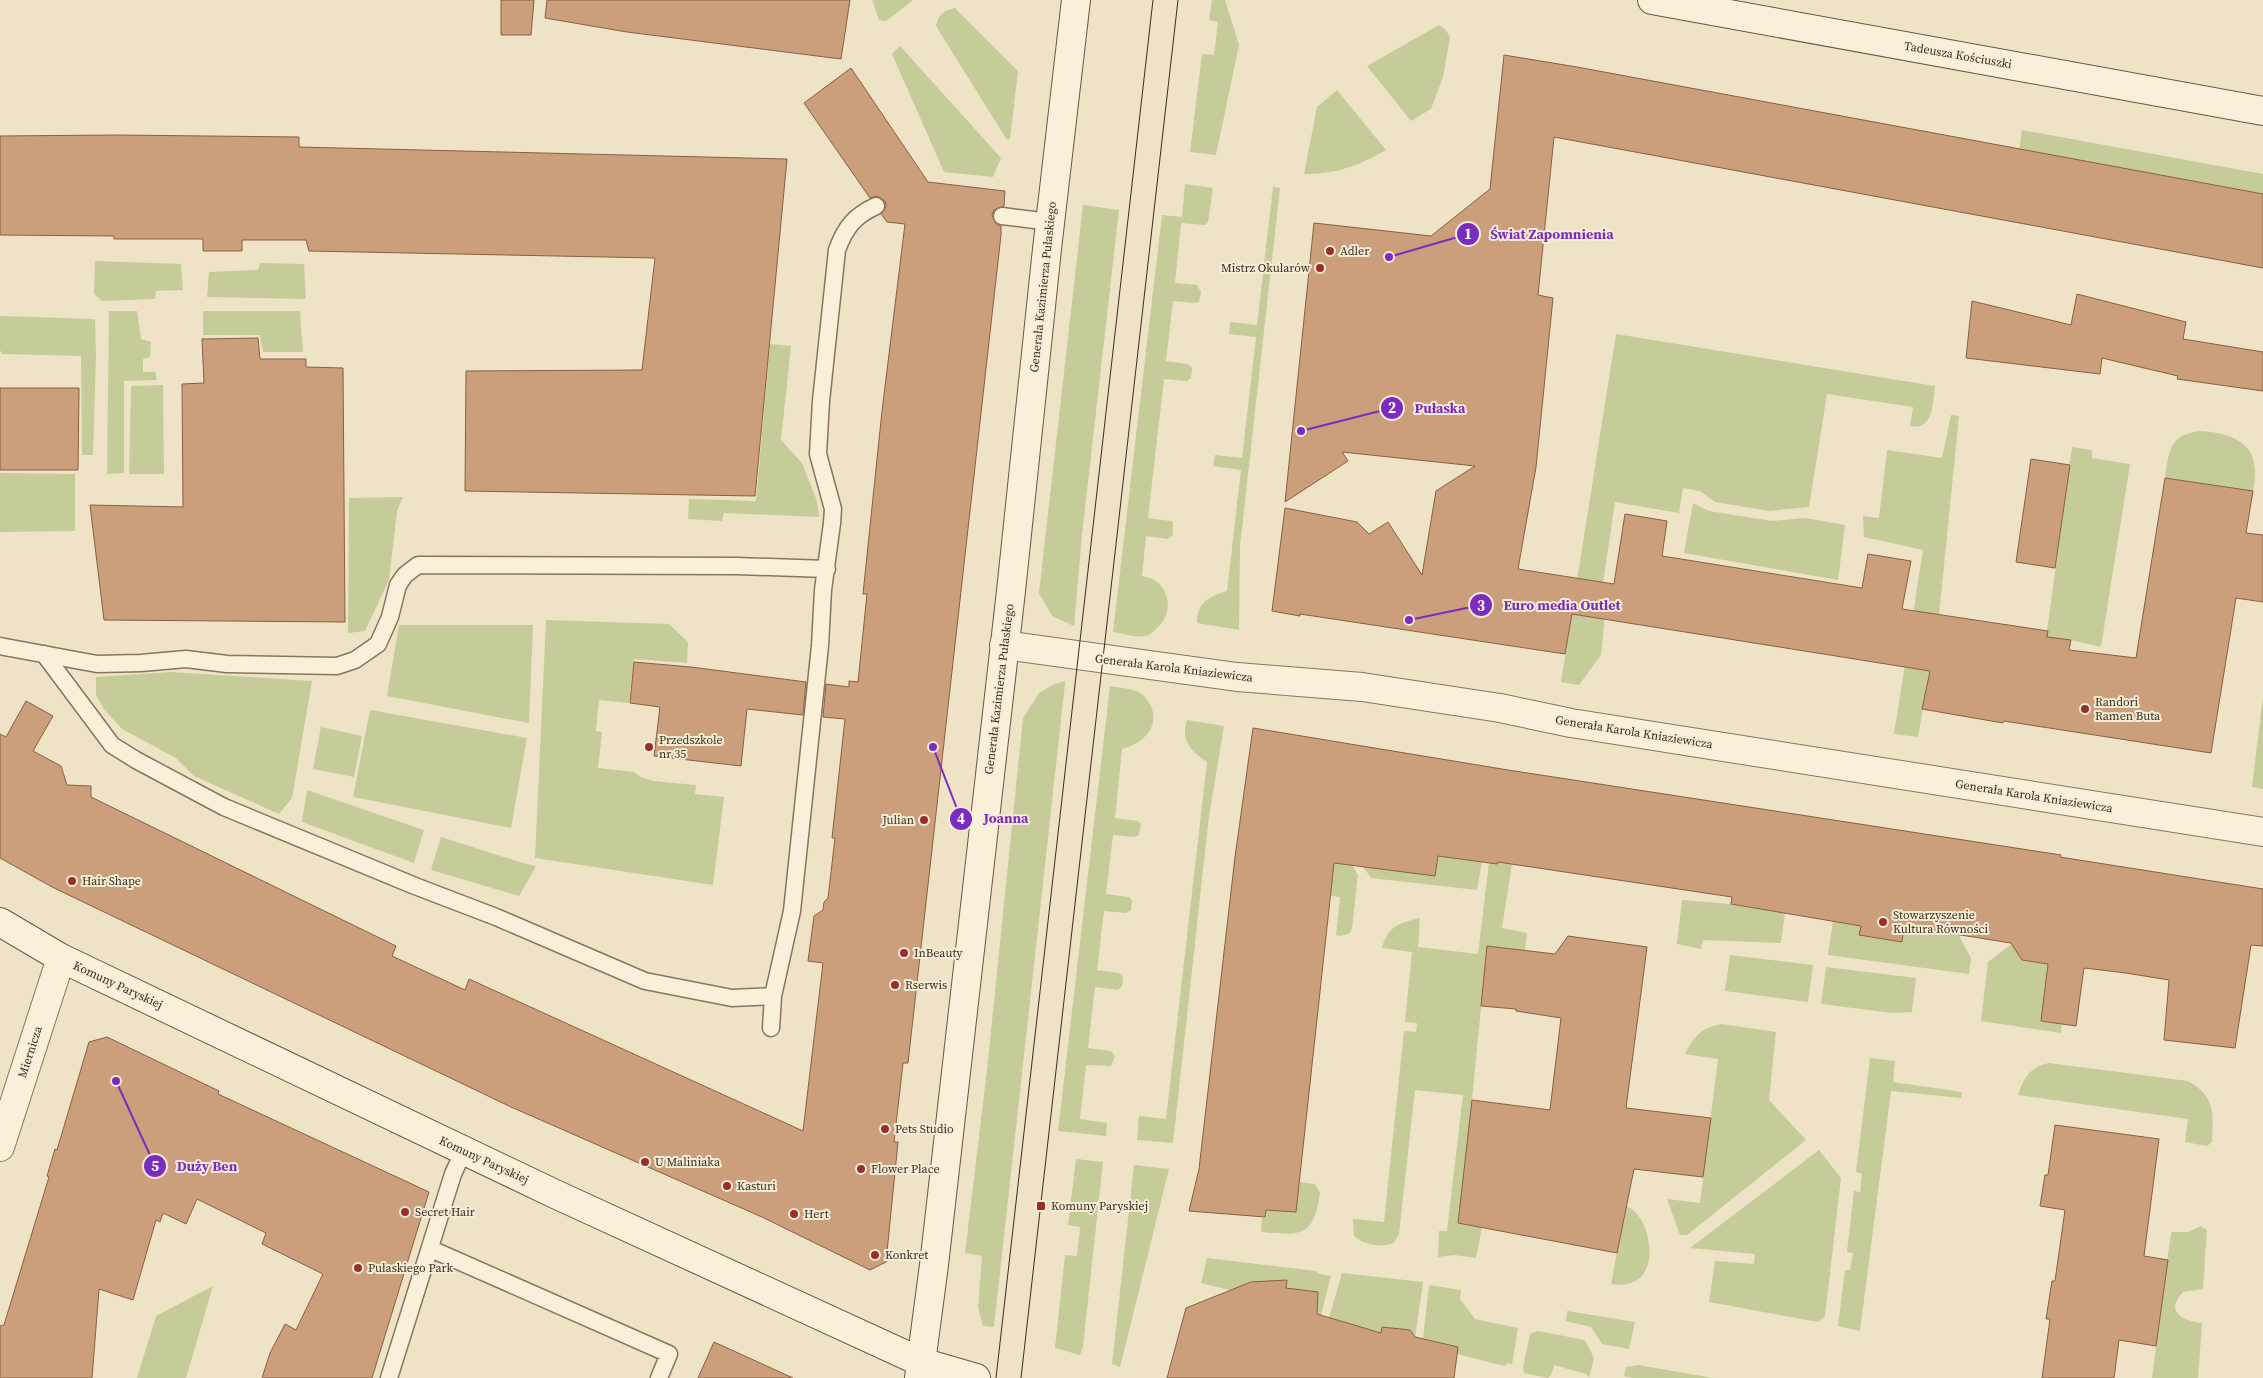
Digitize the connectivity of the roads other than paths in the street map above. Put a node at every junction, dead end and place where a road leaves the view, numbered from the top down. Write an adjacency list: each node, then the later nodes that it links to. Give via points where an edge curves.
1 (1076, 0): 6 (street, Generała Kazimierza Pułaskiego)
2 (1652, 0): 3 (street, Tadeusza Kościuszki)
3 (2263, 111)
4 (876, 206): 7 (lane, via 845,229 837,250 818,454 833,509)
5 (1002, 216): 6 (lane)
6 (1050, 222): 8 (street, Generała Kazimierza Pułaskiego)
7 (827, 569): 10 (lane, via 418,564 398,585 390,617 378,644 356,660 337,666 227,664 186,659 97,664); 14 (lane, via 792,911)
8 (1004, 645): 11 (street, Generała Karola Kniaziewicza, via 1237,678 1362,687); 19 (street, Generała Kazimierza Pułaskiego)
9 (0, 646): 10 (lane)
10 (44, 654): 14 (lane, via 112,745 224,806 496,916 645,981 732,998)
11 (2263, 832)
12 (0, 922): 13 (street, Komuny Paryskiej)
13 (61, 958): 16 (street, Miernicza); 17 (street, Komuny Paryskiej)
14 (773, 996): 15 (lane)
15 (771, 1028)
16 (0, 1146)
17 (464, 1150): 18 (lane, via 453,1174); 19 (street, Komuny Paryskiej)
18 (431, 1249): 20 (lane); 21 (lane, via 669,1354)
19 (920, 1370): 22 (street, Komuny Paryskiej)
20 (389, 1378)
21 (659, 1378)
22 (976, 1378)

